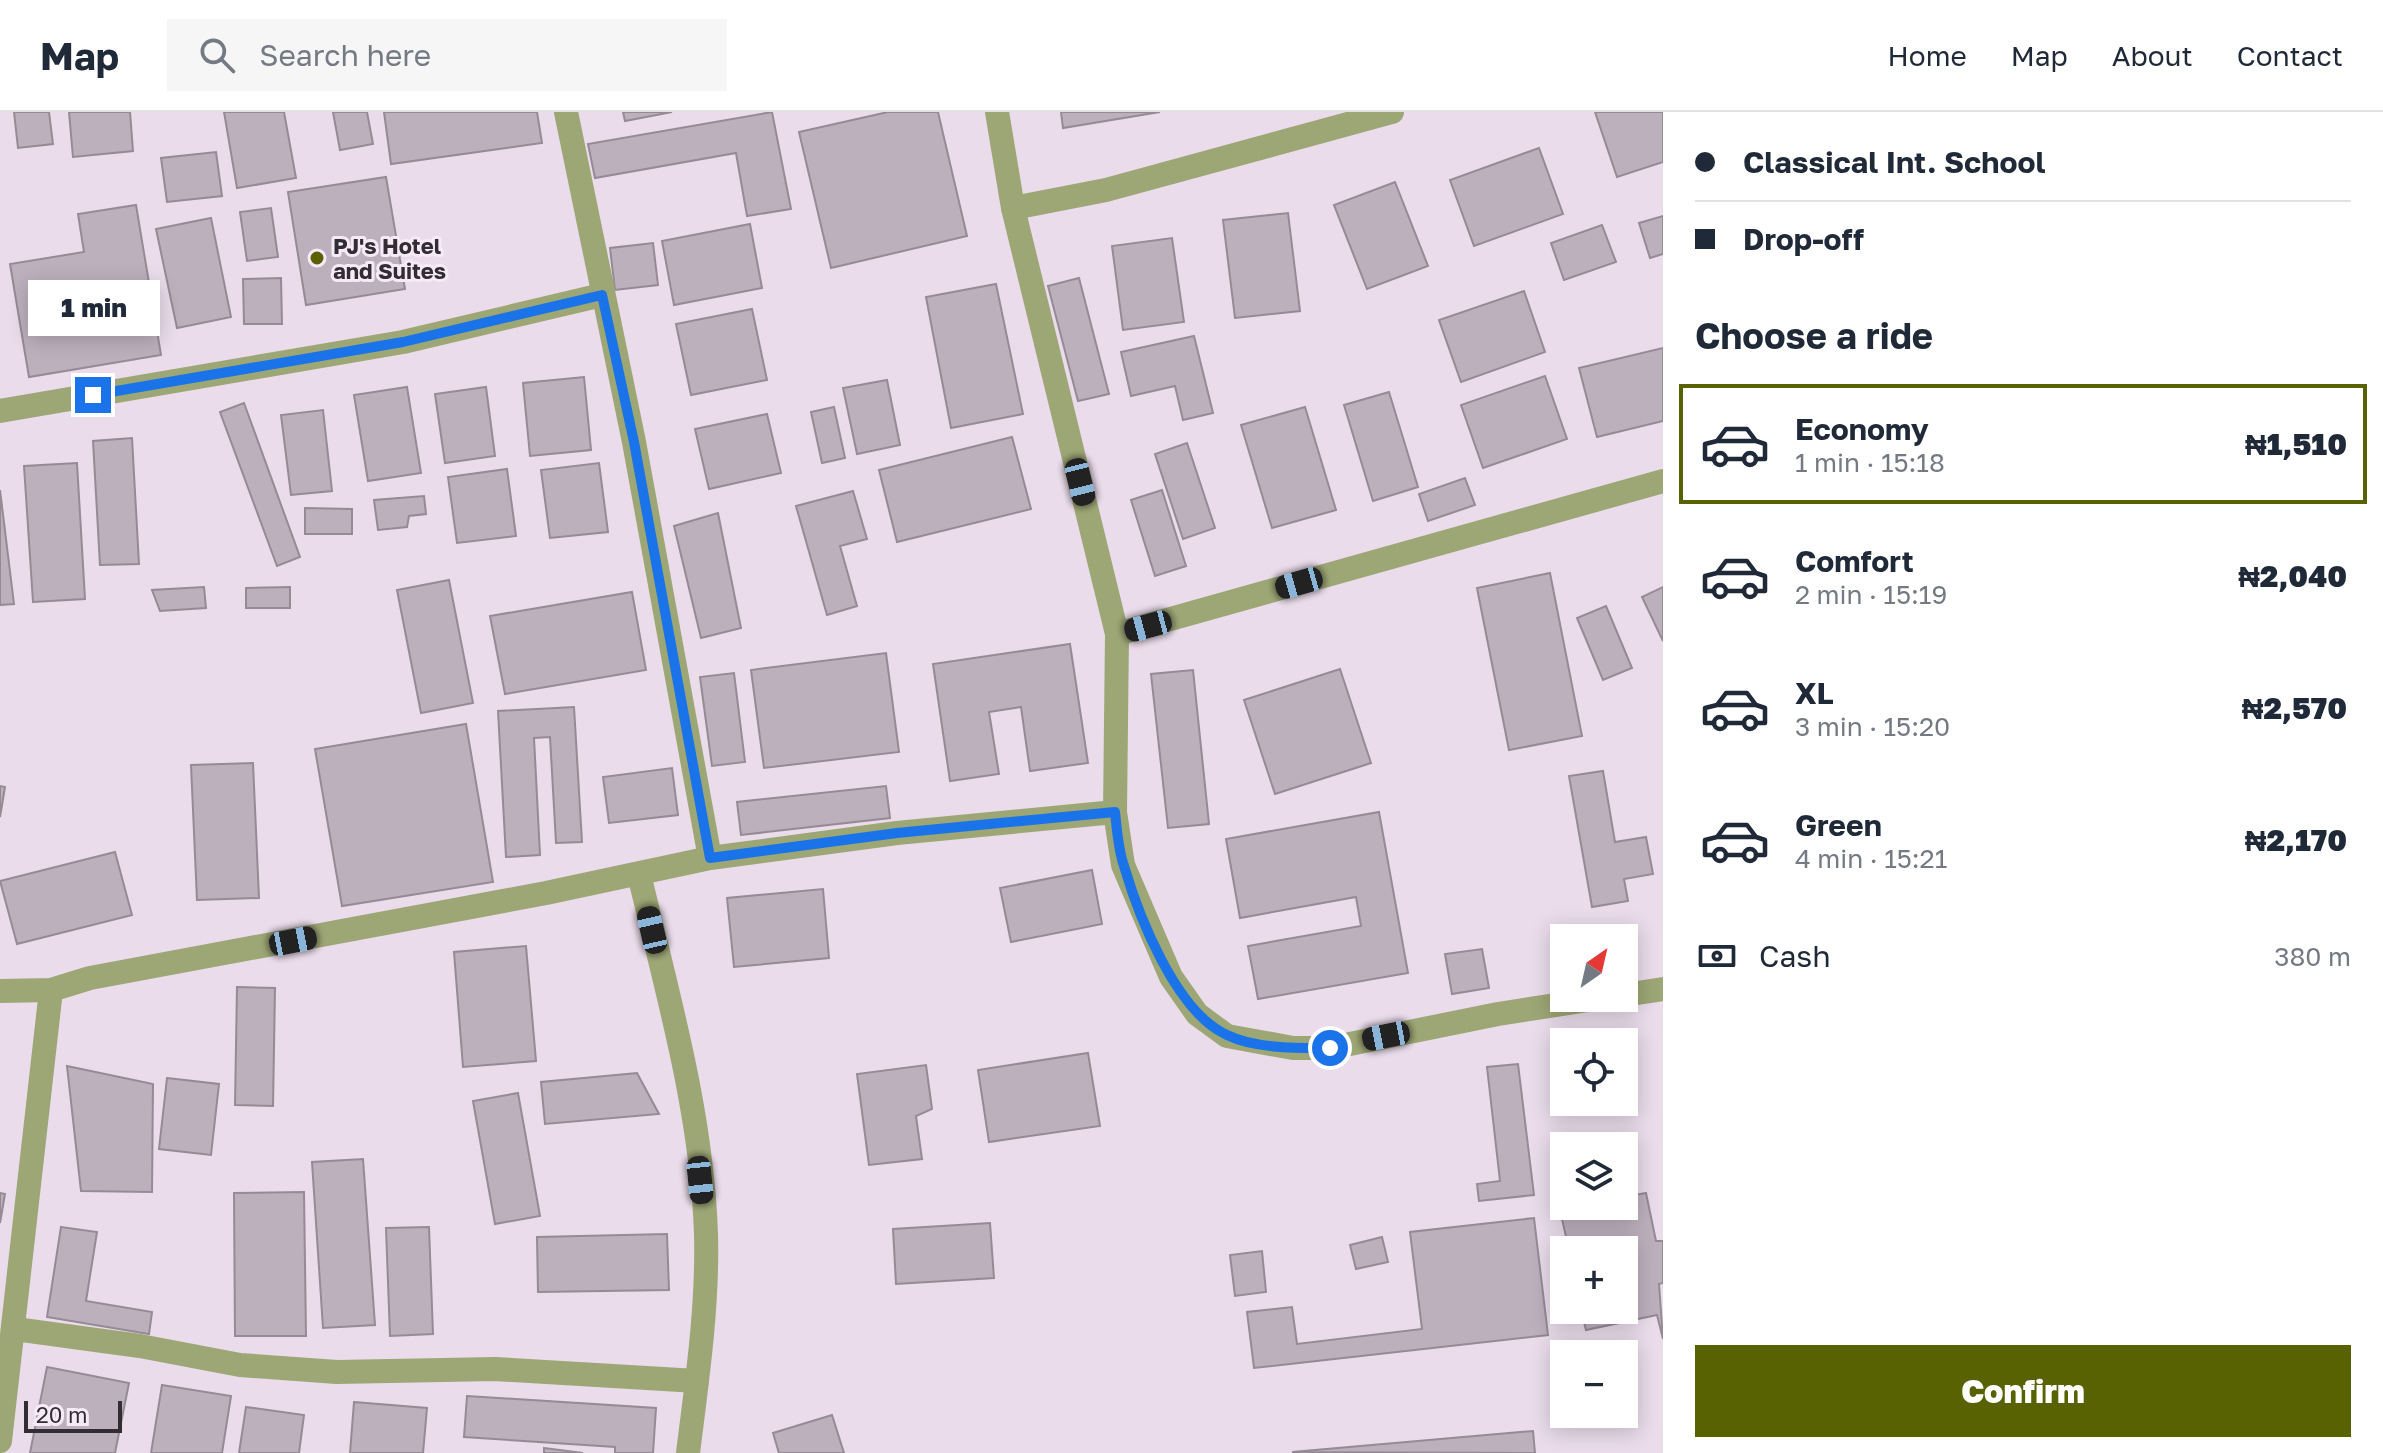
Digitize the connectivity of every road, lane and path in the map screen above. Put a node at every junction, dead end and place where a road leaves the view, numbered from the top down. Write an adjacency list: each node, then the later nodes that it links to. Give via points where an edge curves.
1 (566, 112): 5 (street)
2 (997, 112): 4 (street)
3 (1392, 112): 4 (street, via 1106,190)
4 (1013, 208): 8 (street)
5 (602, 295): 6 (street, via 403,342); 10 (street)
6 (0, 411)
7 (1663, 481): 8 (street)
8 (1117, 634): 9 (street)
9 (1115, 812): 10 (street); 16 (street, via 1123,865 1171,977 1197,1014 1227,1036 1293,1048 1330,1048)
10 (710, 858): 11 (street)
11 (639, 874): 13 (street, via 90,978); 19 (street, via 691,1098 706,1234)
12 (1663, 989): 15 (street)
13 (51, 990): 14 (street); 17 (street)
14 (0, 991)
15 (1638, 993)
16 (1550, 1006)
17 (15, 1329): 18 (street); 19 (street, via 254,1366 337,1372 495,1369)
18 (4, 1366): 20 (street)
19 (697, 1381): 21 (street)
20 (0, 1441)
21 (688, 1453)

